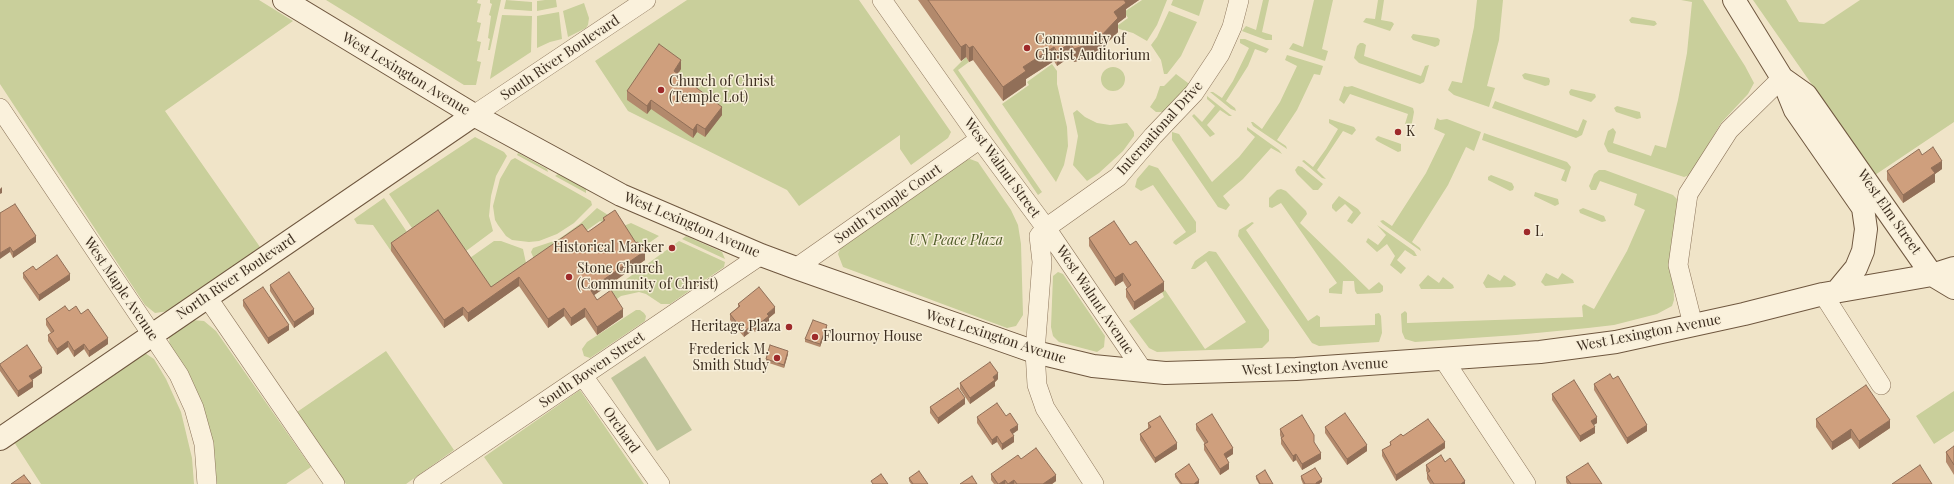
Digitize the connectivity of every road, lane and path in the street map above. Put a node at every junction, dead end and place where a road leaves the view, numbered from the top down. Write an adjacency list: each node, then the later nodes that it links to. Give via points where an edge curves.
1 (284, 0): 8 (main road, West Lexington Avenue)
2 (646, 0): 8 (street, South River Boulevard)
3 (882, 0): 9 (street, West Walnut Street)
4 (1239, 0): 11 (street, International Drive, via 1232,27 1220,54 1194,94 1118,177)
5 (1734, 0): 6 (main road, West Elm Street)
6 (1782, 78): 10 (main road, West Elm Street, via 1795,110); 15 (main road, West Elm Street, via 1806,95); 19 (street, via 1729,130 1688,194 1678,265)
7 (0, 108): 20 (street, West Maple Avenue)
8 (474, 115): 12 (main road, West Lexington Avenue, via 621,195); 18 (main road, North River Boulevard)
9 (980, 139): 11 (street, West Walnut Street); 13 (street, South Temple Court)
10 (1863, 208): 15 (main road, West Elm Street, via 1876,215 1902,255); 17 (main road, West Elm Street, via 1866,229 1863,250 1856,268)
11 (1046, 228): 21 (street, West Walnut Street, via 1039,236 1042,262); 23 (street, West Walnut Avenue)
12 (761, 255): 13 (main road, West Lexington Avenue); 24 (street, South Bowen Street)
13 (796, 268): 21 (main road, West Lexington Avenue)
14 (1954, 268): 15 (main road, West Lexington Avenue)
15 (1932, 275): 16 (main road); 17 (main road, West Lexington Avenue)
16 (1954, 288)
17 (1830, 292): 19 (main road, West Lexington Avenue); 25 (street)
18 (207, 297): 20 (main road, North River Boulevard); 29 (street)
19 (1693, 325): 22 (main road, West Lexington Avenue, via 1616,342 1540,352)
20 (152, 334): 26 (main road, North River Boulevard); 28 (street, West Maple Avenue, via 179,375 194,408 204,444)
21 (1035, 352): 23 (main road, West Lexington Avenue, via 1093,366); 27 (street, West Walnut Street, via 1037,385 1045,408)
22 (1444, 360): 23 (main road, West Lexington Avenue, via 1296,369); 32 (street)
23 (1144, 372)
24 (583, 376): 30 (street, South Bowen Street); 31 (street, Orchard)
25 (1881, 385)
26 (0, 439)
27 (1092, 483)
28 (207, 484)
29 (335, 484)
30 (423, 484)
31 (660, 484)
32 (1526, 484)

